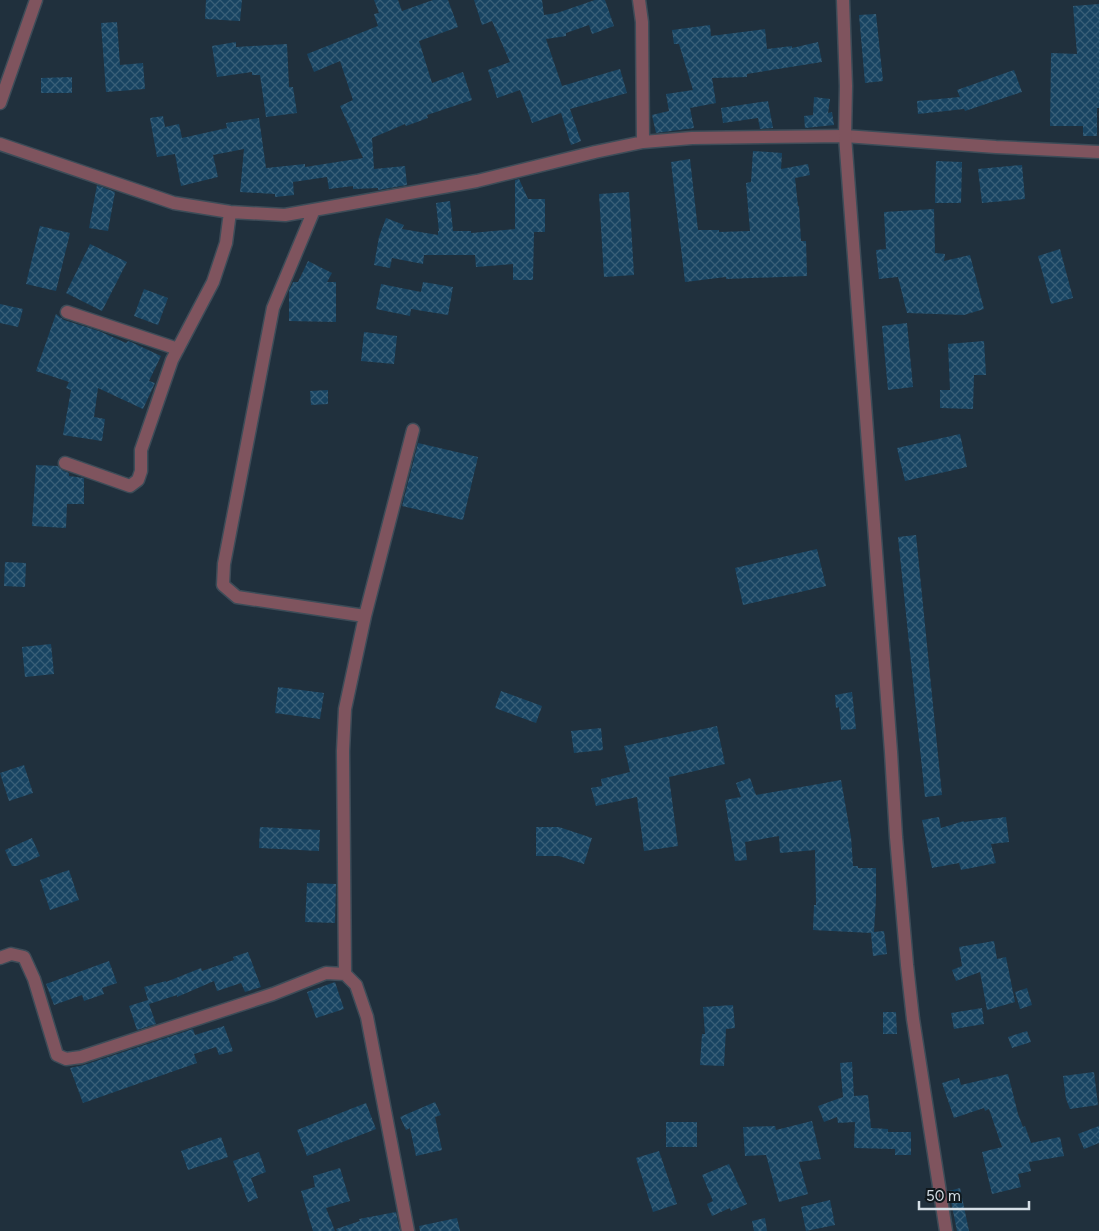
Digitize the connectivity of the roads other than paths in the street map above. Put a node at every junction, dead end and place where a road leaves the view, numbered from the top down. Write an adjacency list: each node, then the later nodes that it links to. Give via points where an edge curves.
1 (36, 0): 4 (street)
2 (640, 0): 6 (street)
3 (843, 0): 5 (street)
4 (0, 103)
5 (845, 136): 6 (street, via 692,138); 8 (street); 19 (street, via 907,965)
6 (643, 142): 9 (street, via 494,178)
7 (0, 144): 10 (street, via 174,203)
8 (1099, 152)
9 (314, 210): 10 (street, via 285,215); 15 (street, via 274,308 224,564 224,585 236,597)
10 (230, 212): 12 (street, via 226,243 213,282)
11 (67, 312): 12 (street)
12 (178, 349): 14 (street, via 141,450 138,480 130,486)
13 (413, 430): 15 (street)
14 (65, 463)
15 (365, 616): 17 (street, via 345,718 343,751)
16 (0, 958): 17 (street, via 11,954 24,958 34,979 57,1055 66,1059 81,1057 273,994 326,973)
17 (345, 974): 18 (street, via 356,985 367,1017)
18 (408, 1231)
19 (946, 1231)

